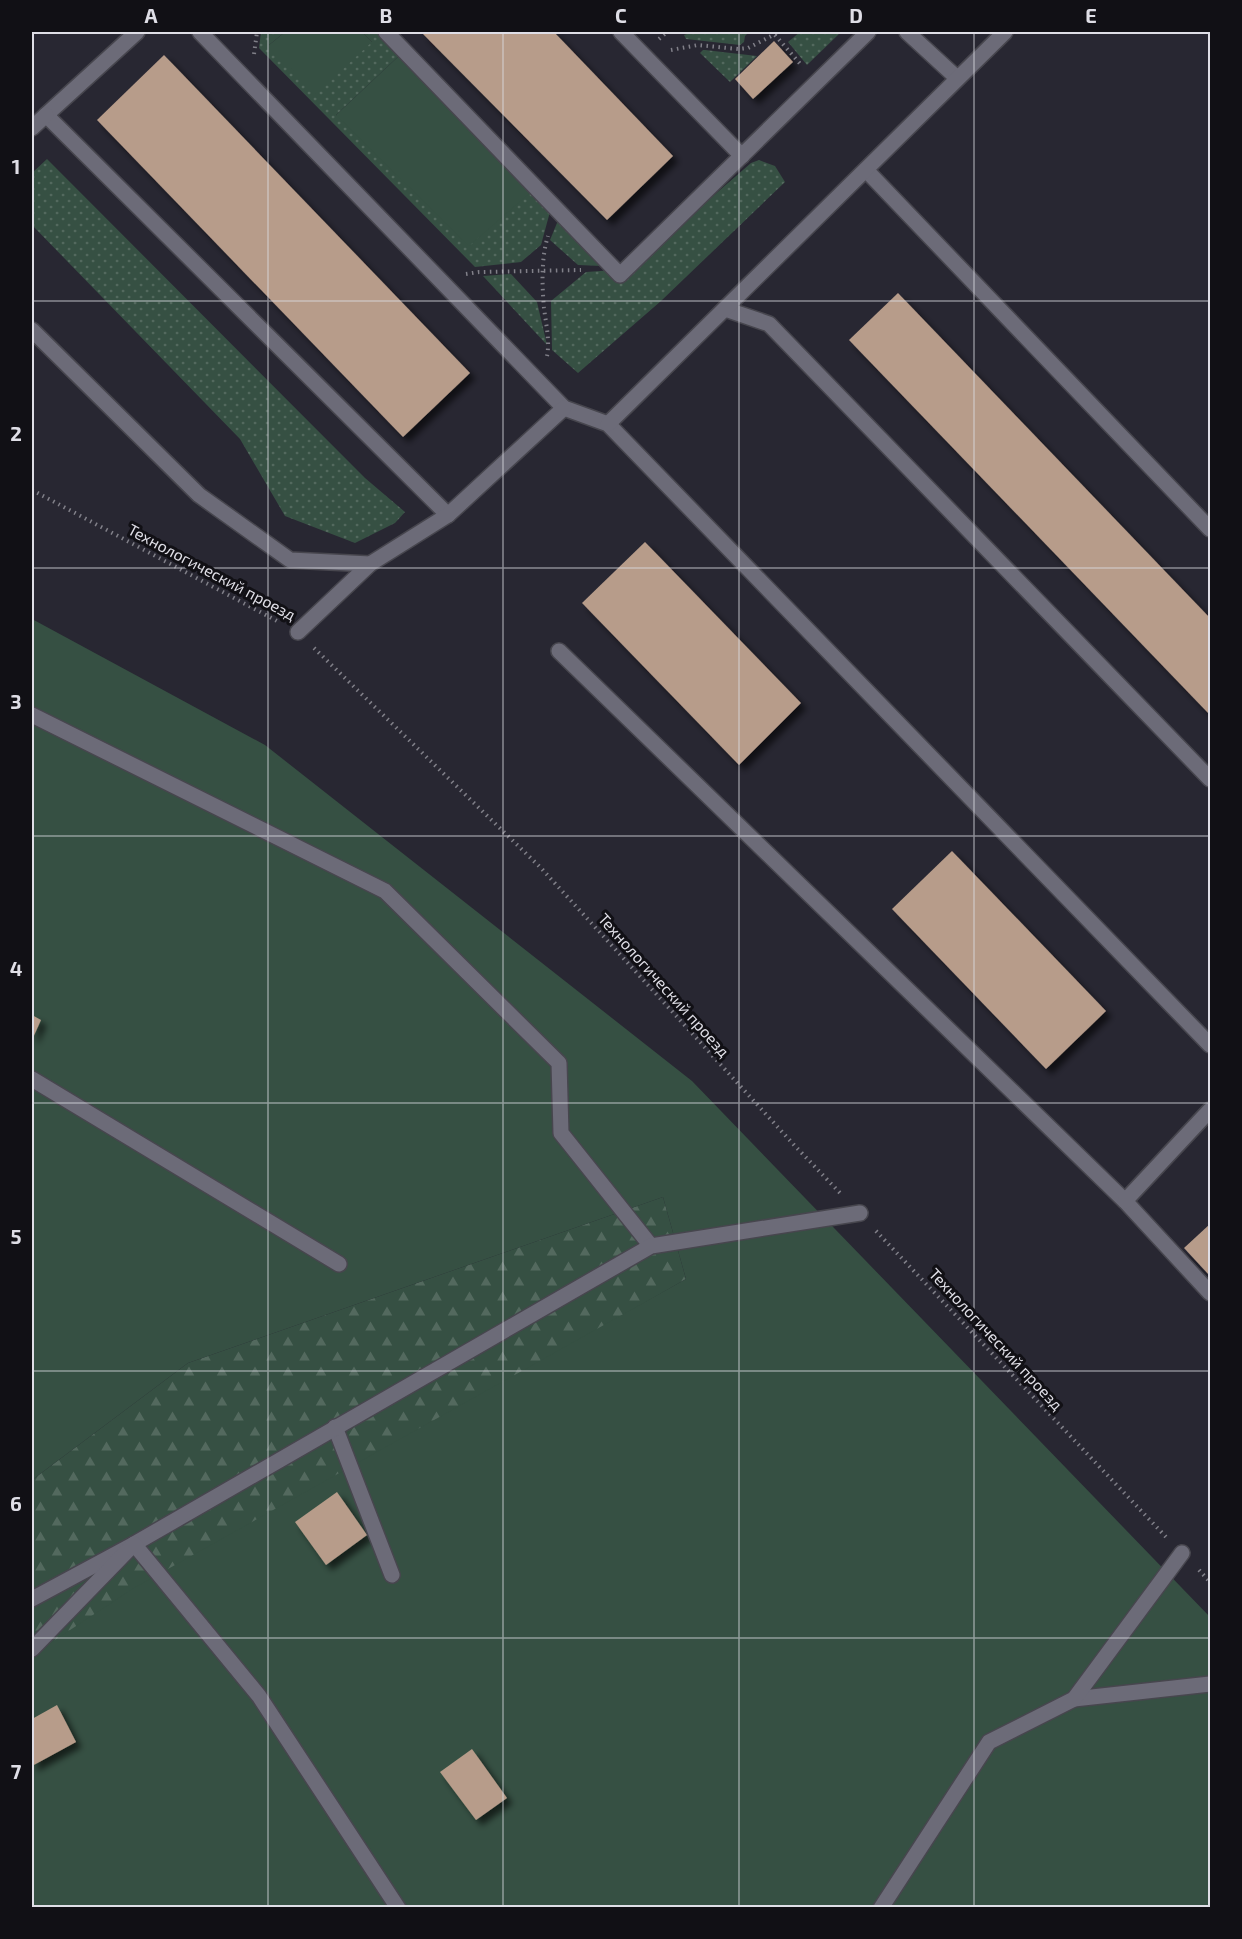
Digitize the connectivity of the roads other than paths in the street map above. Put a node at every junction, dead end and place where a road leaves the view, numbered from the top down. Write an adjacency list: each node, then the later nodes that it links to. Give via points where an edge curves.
1 (137, 32): 9 (street)
2 (200, 32): 15 (street)
3 (386, 32): 11 (street, via 620,275)
4 (621, 32): 11 (street)
5 (868, 32): 11 (street)
6 (907, 32): 8 (street)
7 (1005, 32): 8 (street)
8 (957, 78): 12 (street)
9 (46, 115): 10 (street); 17 (street)
10 (32, 128)
11 (742, 156)
12 (866, 170): 13 (street); 18 (street)
13 (725, 309): 16 (street); 23 (street, via 769,324)
14 (32, 330): 19 (street, via 199,495 290,560)
15 (564, 408): 16 (street); 17 (street)
16 (608, 424): 24 (street)
17 (448, 514): 19 (street)
18 (1210, 529)
19 (369, 564): 20 (street)
20 (298, 632)
21 (559, 651): 27 (street)
22 (32, 715): 29 (street, via 385,891 559,1063 561,1133)
23 (1210, 779)
24 (1210, 1045)
25 (32, 1079): 30 (street)
26 (1210, 1110): 27 (street)
27 (1125, 1201): 31 (street)
28 (860, 1213): 29 (street)
29 (651, 1246): 32 (street)
30 (339, 1264)
31 (1210, 1293)
32 (335, 1427): 33 (street); 35 (street)
33 (134, 1544): 36 (street); 37 (street); 40 (street, via 259,1696)
34 (1182, 1553): 39 (street)
35 (392, 1575)
36 (32, 1599)
37 (32, 1649)
38 (1210, 1684): 39 (street)
39 (1074, 1699): 41 (street, via 989,1742)
40 (398, 1908)
41 (880, 1908)

